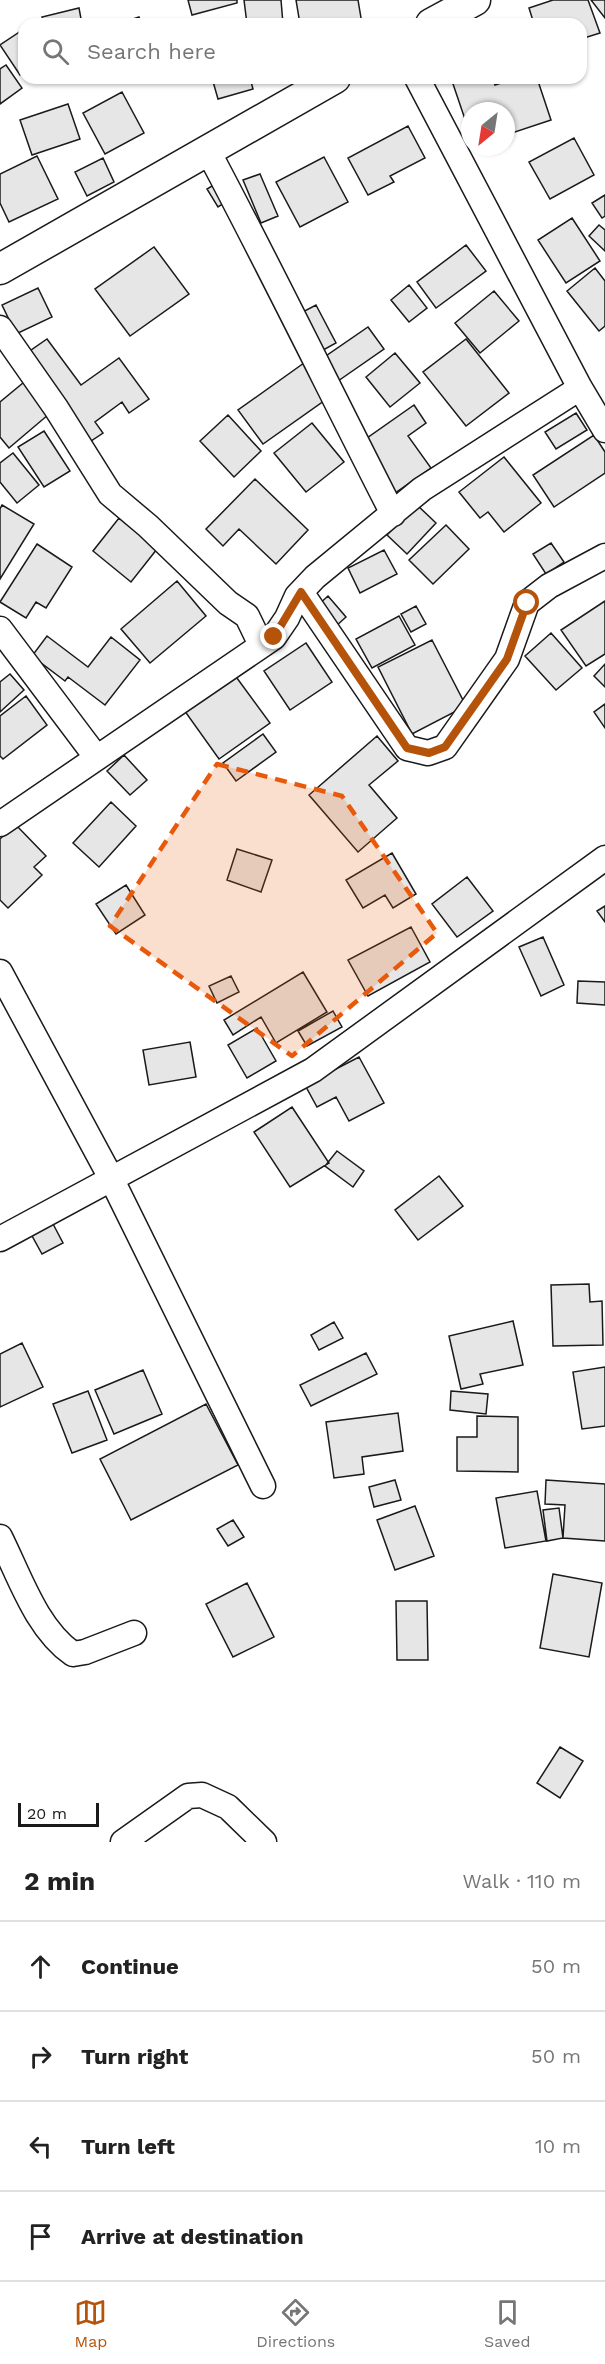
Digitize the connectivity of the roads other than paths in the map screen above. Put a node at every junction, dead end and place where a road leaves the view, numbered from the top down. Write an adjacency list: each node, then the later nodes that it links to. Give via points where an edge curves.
1 (475, 0): 2 (street)
2 (441, 18)
3 (325, 84): 5 (street)
4 (420, 84): 8 (street)
5 (208, 151): 6 (street); 10 (street)
6 (0, 269)
7 (0, 328): 14 (street, via 110,494 247,616)
8 (580, 388): 9 (street); 10 (street, via 422,489)
9 (605, 430)
10 (393, 514): 12 (street)
11 (605, 556): 12 (street, via 549,585 527,603 507,659 445,747 429,753 407,748)
12 (301, 592): 14 (street, via 274,637)
13 (0, 629): 15 (street)
14 (261, 645): 15 (street)
15 (97, 758): 16 (street)
16 (0, 824)
17 (605, 858): 19 (street, via 313,1070)
18 (0, 972): 19 (street)
19 (111, 1178): 20 (street); 21 (street)
20 (0, 1239)
21 (263, 1485)
22 (0, 1537): 23 (street, via 57,1643 73,1654)
23 (134, 1633)
24 (123, 1842): 25 (street, via 188,1796 202,1795 228,1808)
25 (264, 1842)

